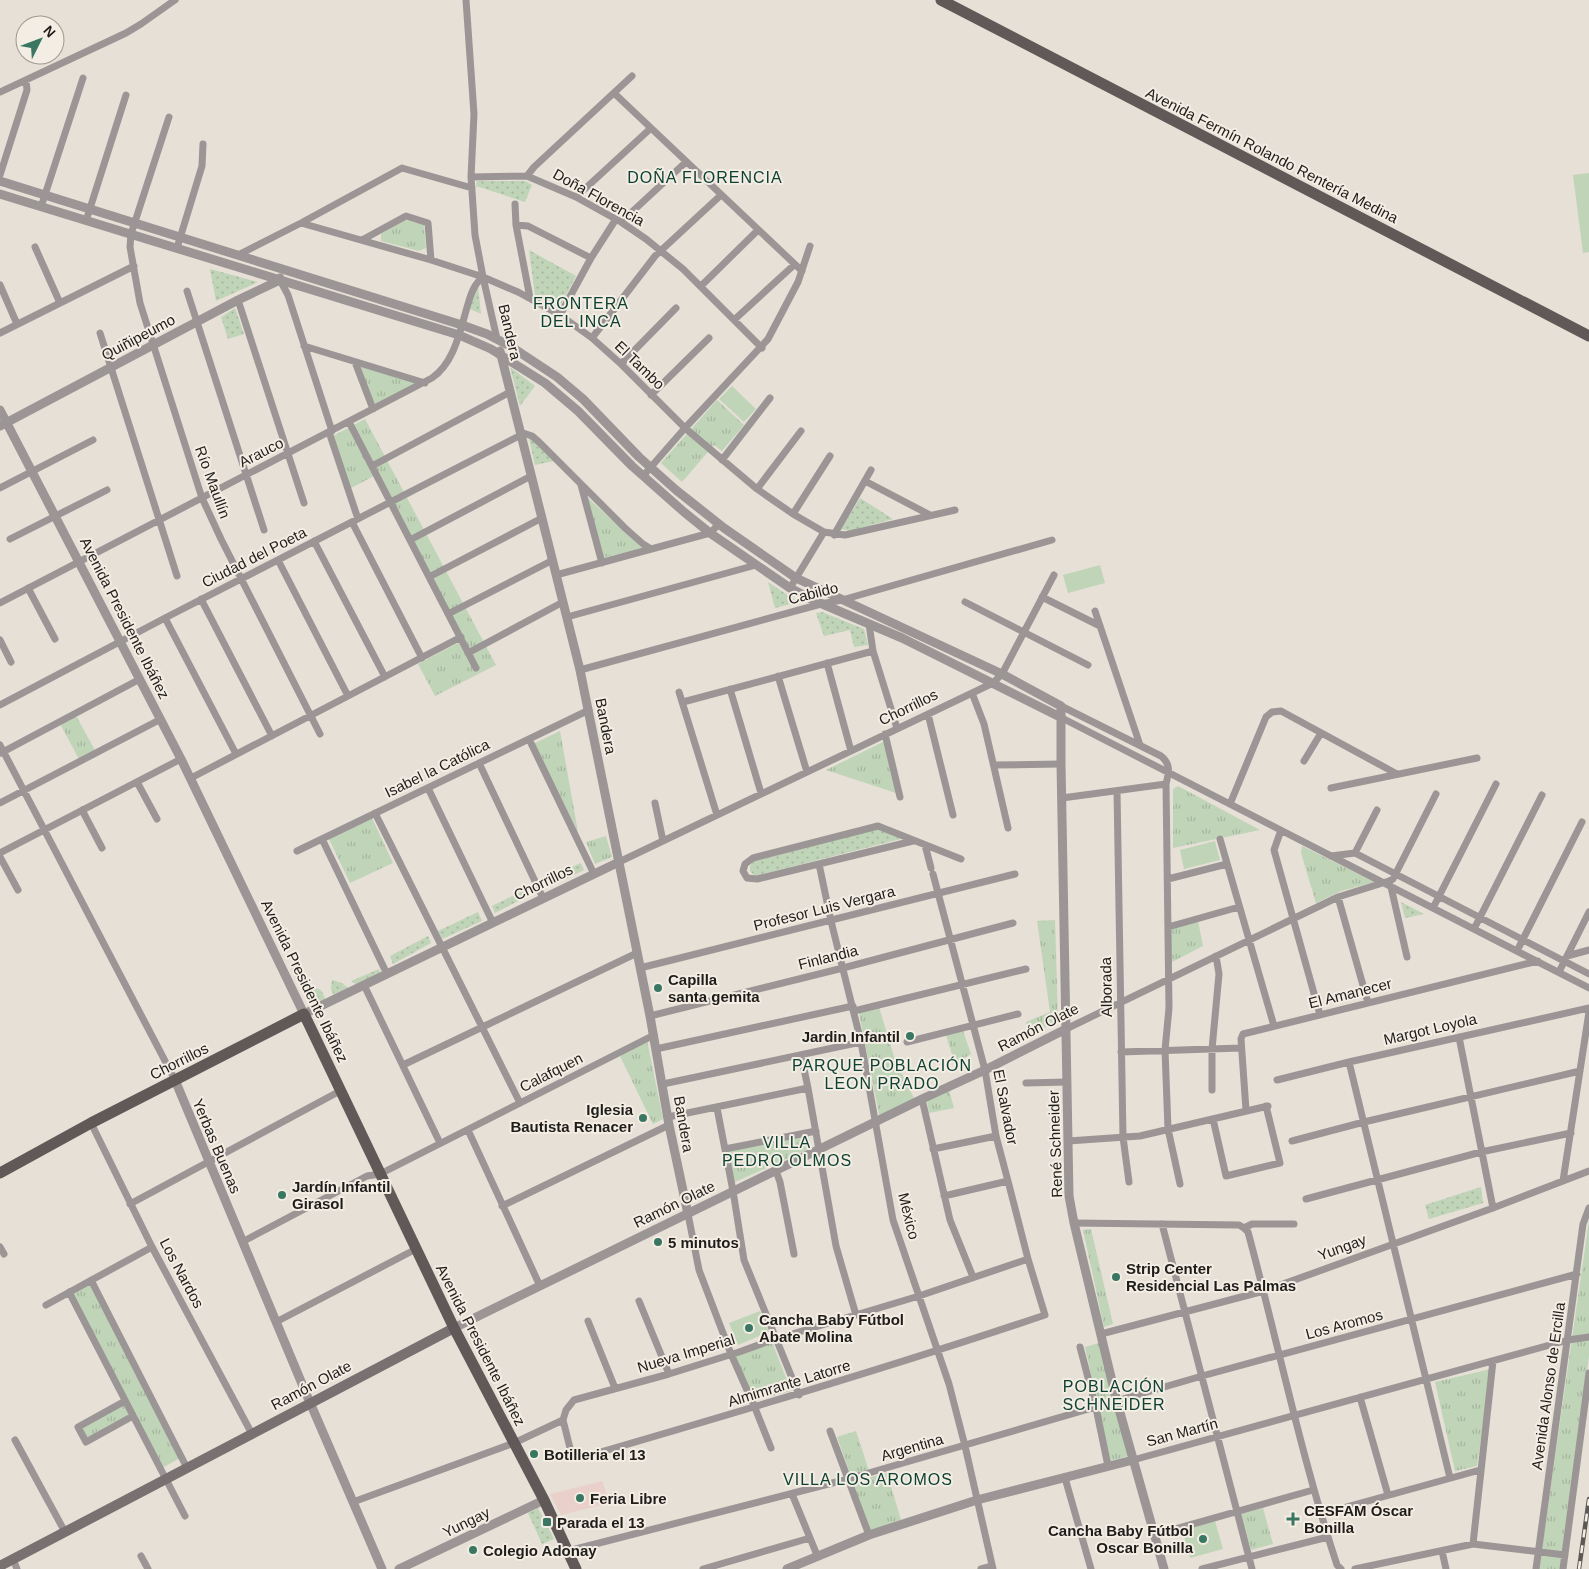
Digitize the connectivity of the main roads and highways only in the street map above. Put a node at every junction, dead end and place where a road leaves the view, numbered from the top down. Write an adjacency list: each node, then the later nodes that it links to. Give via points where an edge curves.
1 (942, 0): 2 (main road, Avenida Fermín Rolando Rentería Medina)
2 (1589, 336)
3 (304, 1014): 4 (main road, Chorrillos); 5 (main road, Avenida Presidente Ibáñez)
4 (0, 1173)
5 (454, 1328): 6 (main road, Ramón Olate, via 65,1532); 8 (main road, Avenida Presidente Ibáñez, via 544,1500)
6 (15, 1564): 7 (main road, Ramón Olate)
7 (0, 1566)
8 (576, 1569)

